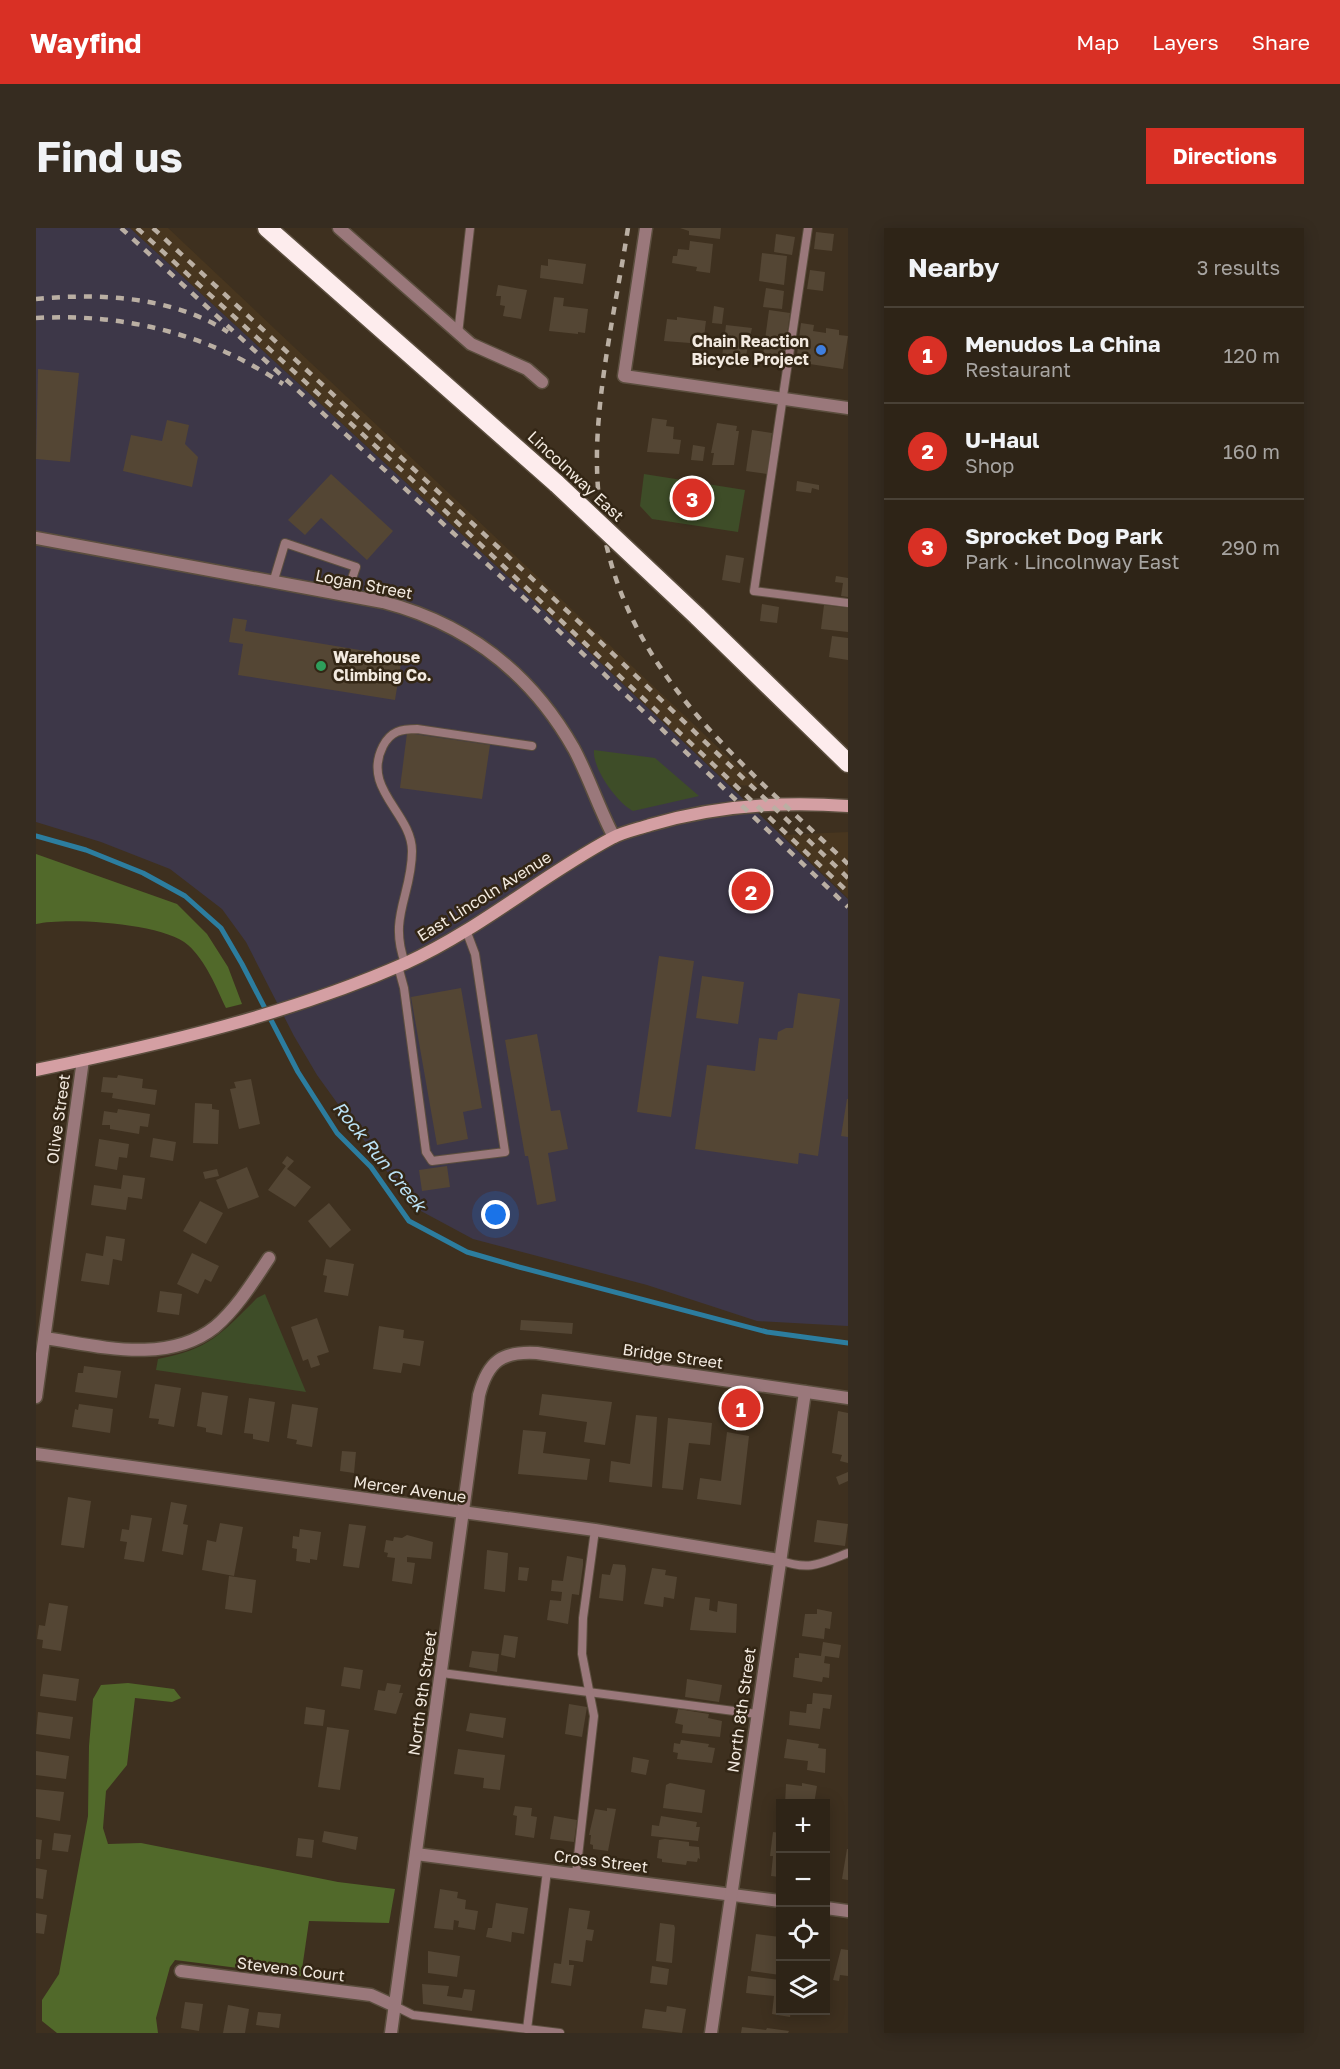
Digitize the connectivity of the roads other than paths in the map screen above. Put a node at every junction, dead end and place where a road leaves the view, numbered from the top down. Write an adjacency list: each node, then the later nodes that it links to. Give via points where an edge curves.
1 (267, 228): 15 (highway, Lincolnway East, bridge, via 557,484)
2 (339, 228): 6 (street)
3 (470, 228): 6 (lane)
4 (646, 228): 8 (street, via 624,376)
5 (808, 228): 8 (lane)
6 (458, 334): 7 (street, via 485,352 527,369)
7 (542, 382)
8 (784, 399): 9 (street); 13 (lane, via 754,591)
9 (848, 408)
10 (36, 538): 11 (street, Logan Street)
11 (273, 583): 12 (street, Logan Street); 12 (lane, via 285,543 356,567)
12 (346, 596): 17 (street, Logan Street, via 383,602 435,618 468,634 500,660 559,724)
13 (848, 603)
14 (532, 746): 19 (lane, via 417,729 400,729 388,736 379,754 377,770 385,794 410,834 412,850 398,923)
15 (842, 757)
16 (848, 806): 17 (main road, East Lincoln Avenue, via 785,804 704,812)
17 (614, 837): 18 (main road, East Lincoln Avenue, via 559,868)
18 (466, 930): 19 (main road, East Lincoln Avenue); 19 (lane, via 475,954 505,1152 432,1161 426,1152)
19 (402, 965): 20 (main road, East Lincoln Avenue, via 305,1004)
20 (83, 1060): 21 (main road, East Lincoln Avenue); 23 (street, Olive Street)
21 (36, 1070)
22 (269, 1258): 23 (street, via 224,1318 182,1345 125,1349)
23 (45, 1338): 26 (street, Olive Street)
24 (496, 1362): 25 (street, Bridge Street, via 507,1354 537,1353); 29 (street, North 9th Street, via 479,1395)
25 (805, 1392): 27 (street, Bridge Street); 32 (street, North 8th Street)
26 (36, 1397)
27 (848, 1398)
28 (36, 1454): 29 (street, Mercer Avenue)
29 (463, 1513): 30 (street, Mercer Avenue); 33 (street, North 9th Street)
30 (595, 1530): 32 (street, Mercer Avenue); 34 (lane, via 583,1618 582,1654)
31 (848, 1553): 32 (lane, via 811,1567)
32 (779, 1560): 35 (street, North 8th Street)
33 (442, 1673): 34 (lane); 36 (street, North 9th Street)
34 (588, 1692): 35 (lane); 38 (lane, via 593,1703 593,1736)
35 (757, 1714): 39 (street, North 8th Street)
36 (416, 1854): 37 (street, Cross Street); 44 (street, North 9th Street)
37 (548, 1871): 38 (street, Cross Street); 45 (lane)
38 (576, 1874): 39 (street, Cross Street)
39 (732, 1895): 40 (street, Cross Street); 49 (street, North 8th Street)
40 (776, 1900)
41 (830, 1909): 42 (street)
42 (848, 1911)
43 (181, 1971): 44 (street, Stevens Court, via 371,1995)
44 (395, 2006): 45 (lane, via 412,2015); 47 (street, North 9th Street)
45 (527, 2029): 46 (lane)
46 (550, 2032): 48 (lane)
47 (391, 2033)
48 (560, 2033)
49 (711, 2033)

